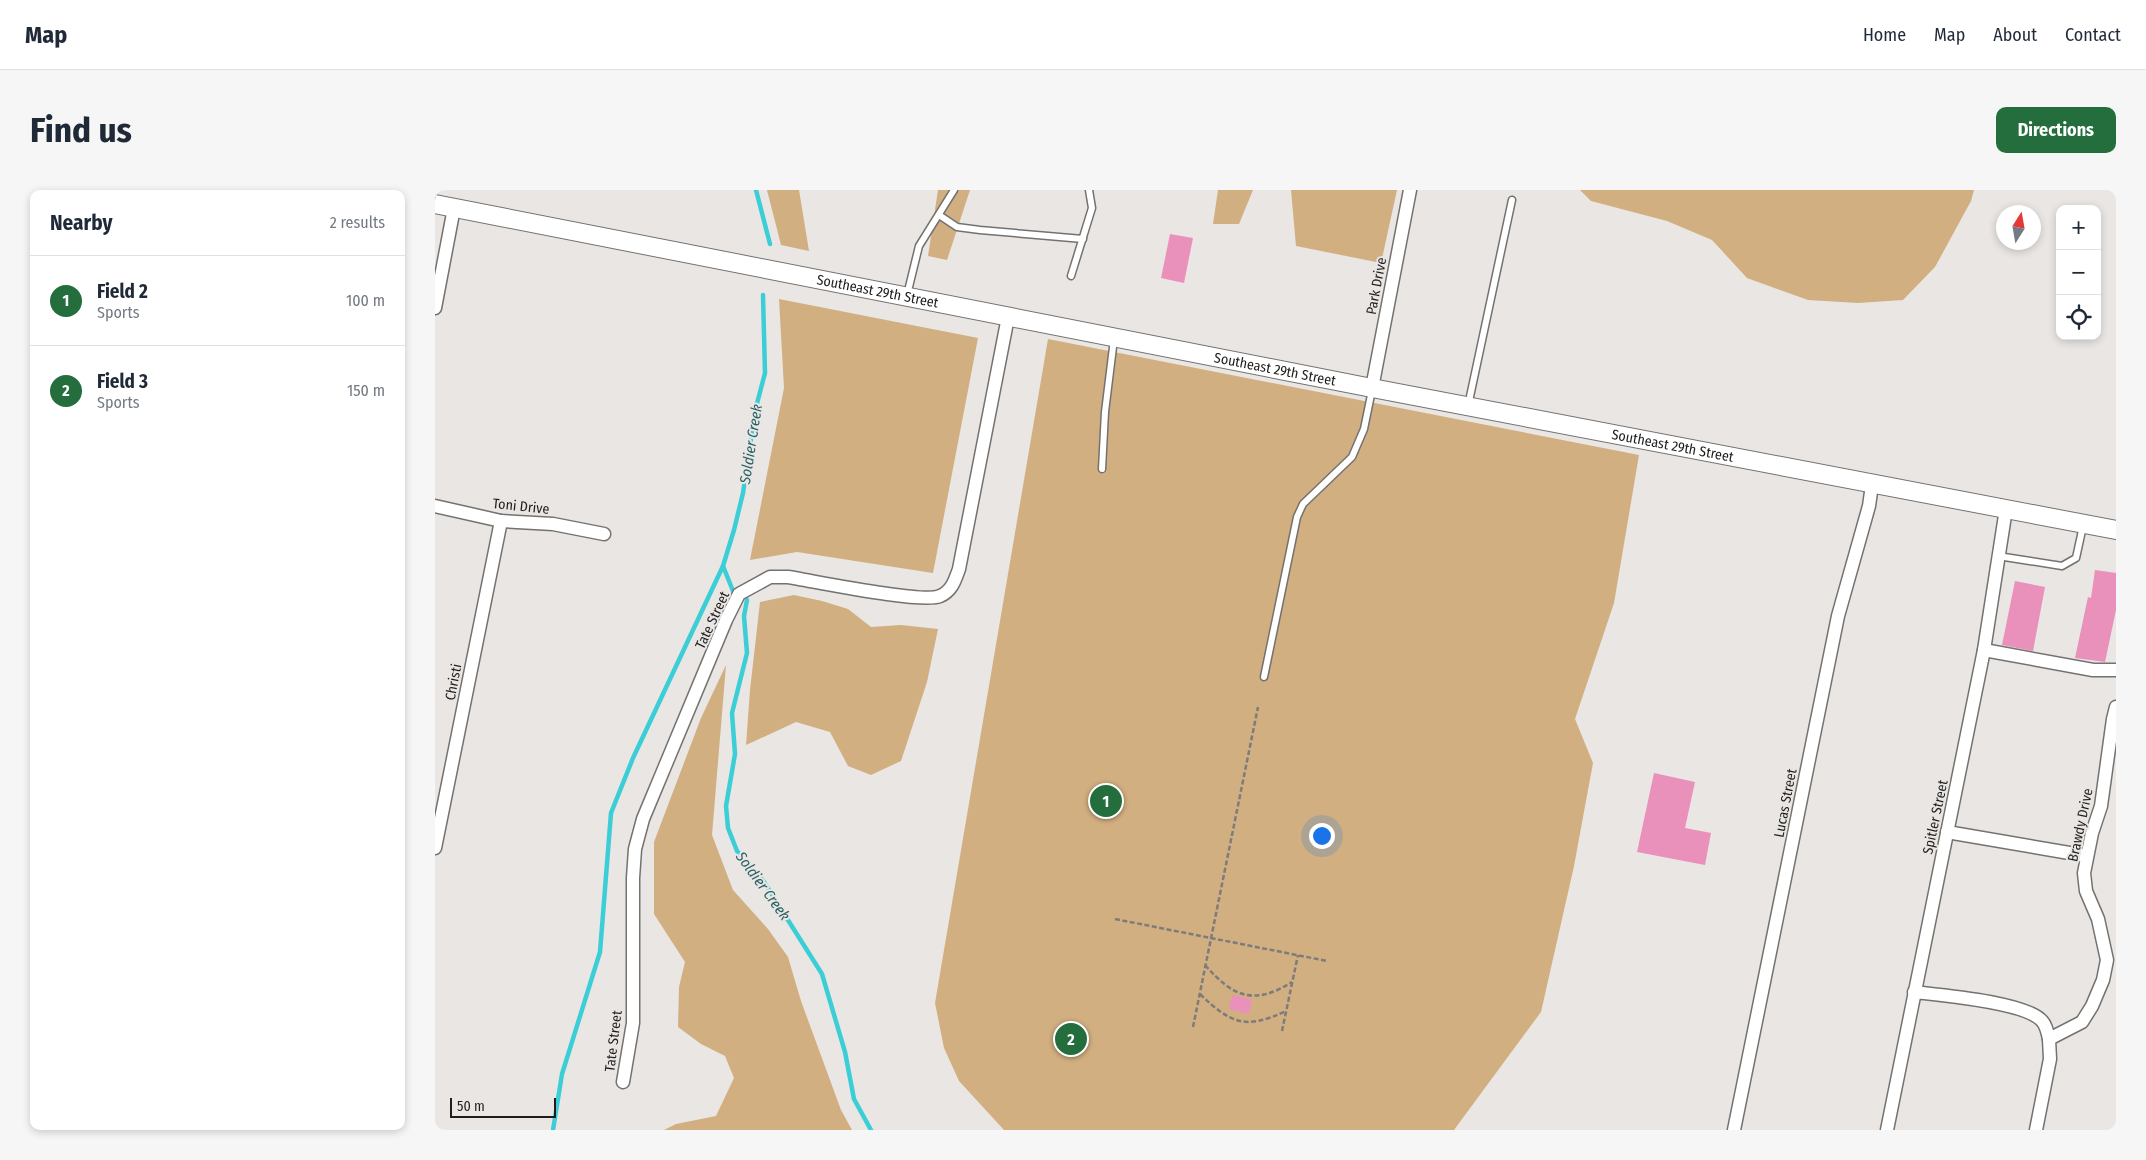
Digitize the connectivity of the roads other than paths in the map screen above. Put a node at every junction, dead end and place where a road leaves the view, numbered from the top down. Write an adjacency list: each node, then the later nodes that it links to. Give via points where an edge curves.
1 (955, 190): 7 (lane)
2 (1089, 190): 8 (lane, via 1091,208)
3 (1410, 190): 14 (street, Park Drive)
4 (1512, 200): 15 (lane)
5 (435, 204): 6 (main road, Southeast 29th Street)
6 (454, 208): 10 (main road, Southeast 29th Street); 11 (street)
7 (939, 215): 8 (lane, via 957,226 980,230); 10 (lane, via 919,246)
8 (1083, 240): 9 (lane)
9 (1071, 276)
10 (907, 297): 12 (main road, Southeast 29th Street)
11 (435, 308)
12 (1008, 317): 13 (main road, Southeast 29th Street); 34 (street, Tate Street, via 959,569 947,593 934,599 919,598 788,576 770,577 739,594 637,836 633,878 633,1023)
13 (1114, 337): 14 (main road, Southeast 29th Street); 16 (lane)
14 (1372, 388): 15 (main road, Southeast 29th Street); 27 (lane, via 1364,429 1352,457 1303,504 1297,517)
15 (1468, 407): 17 (main road, Southeast 29th Street)
16 (1102, 469)
17 (1872, 485): 19 (main road, Southeast 29th Street); 35 (street, Lucas Street, via 1838,616)
18 (435, 506): 20 (street, Toni Drive)
19 (2006, 509): 21 (main road, Southeast 29th Street); 24 (street, Spitler Street)
20 (501, 521): 23 (street, Toni Drive, via 553,524); 30 (street, Christi)
21 (2083, 524): 22 (main road, Southeast 29th Street); 24 (lane, via 2076,558 2062,566)
22 (2116, 530)
23 (604, 534)
24 (1999, 556): 25 (street, Spitler Street)
25 (1984, 650): 26 (street, via 2093,670); 29 (street, Spitler Street)
26 (2116, 670)
27 (1264, 677)
28 (2116, 707): 31 (street, Brawdy Drive, via 2101,806)
29 (1947, 832): 31 (street); 32 (street, Spitler Street)
30 (435, 848)
31 (2087, 856): 33 (street, Brawdy Drive, via 2087,891 2107,960 2103,980 2082,1022)
32 (1914, 992): 33 (street, via 1995,1003 2029,1013 2043,1021); 36 (street, Spitler Street)
33 (2049, 1039): 37 (street, via 2050,1059)
34 (623, 1082)
35 (1734, 1130)
36 (1887, 1130)
37 (2036, 1130)

